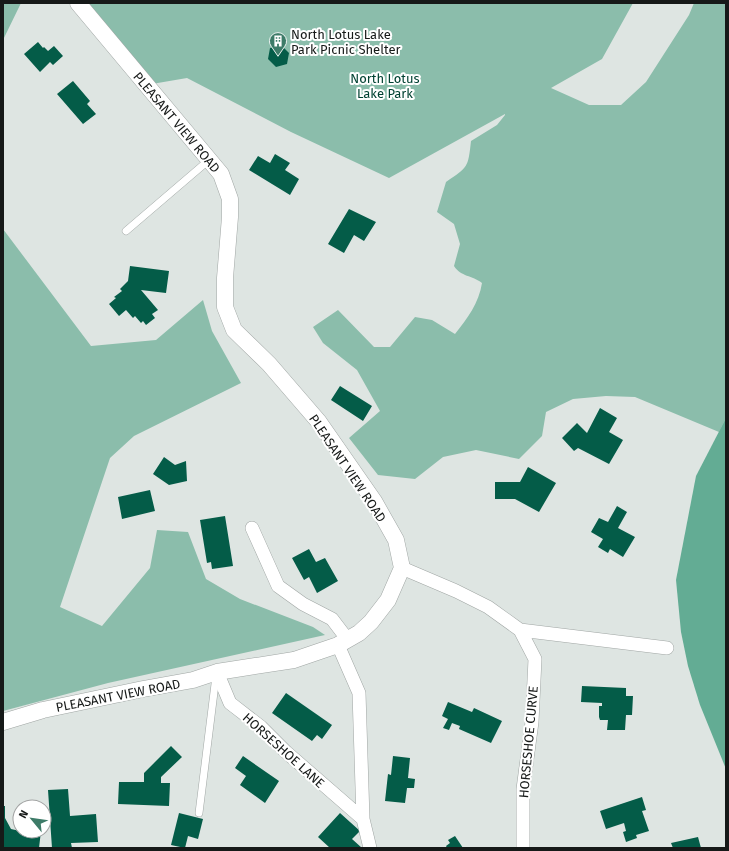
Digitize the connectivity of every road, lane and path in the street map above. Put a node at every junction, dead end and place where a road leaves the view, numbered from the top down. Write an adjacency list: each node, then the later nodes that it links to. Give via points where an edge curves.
1 (78, 3): 2 (street, PLEASANT VIEW ROAD)
2 (209, 160): 3 (lane); 5 (street, PLEASANT VIEW ROAD, via 221,174 230,199 225,307 234,330 269,364 319,422 374,501 396,540)
3 (126, 231)
4 (252, 528): 7 (street, via 278,586 303,604 332,619)
5 (402, 568): 6 (street, HORSESHOE CURVE, via 481,604); 7 (street, PLEASANT VIEW ROAD, via 388,600 371,622)
6 (520, 630): 8 (street); 14 (street, HORSESHOE CURVE, via 535,659 532,722 523,789)
7 (343, 643): 9 (street, PLEASANT VIEW ROAD, via 294,660); 12 (street, via 359,693)
8 (667, 648)
9 (217, 672): 10 (street, PLEASANT VIEW ROAD, via 193,680 43,710); 11 (lane); 12 (street, HORSESHOE LANE, via 230,703 261,727)
10 (3, 722)
11 (199, 813)
12 (363, 819): 13 (street)
13 (370, 848)
14 (523, 848)

